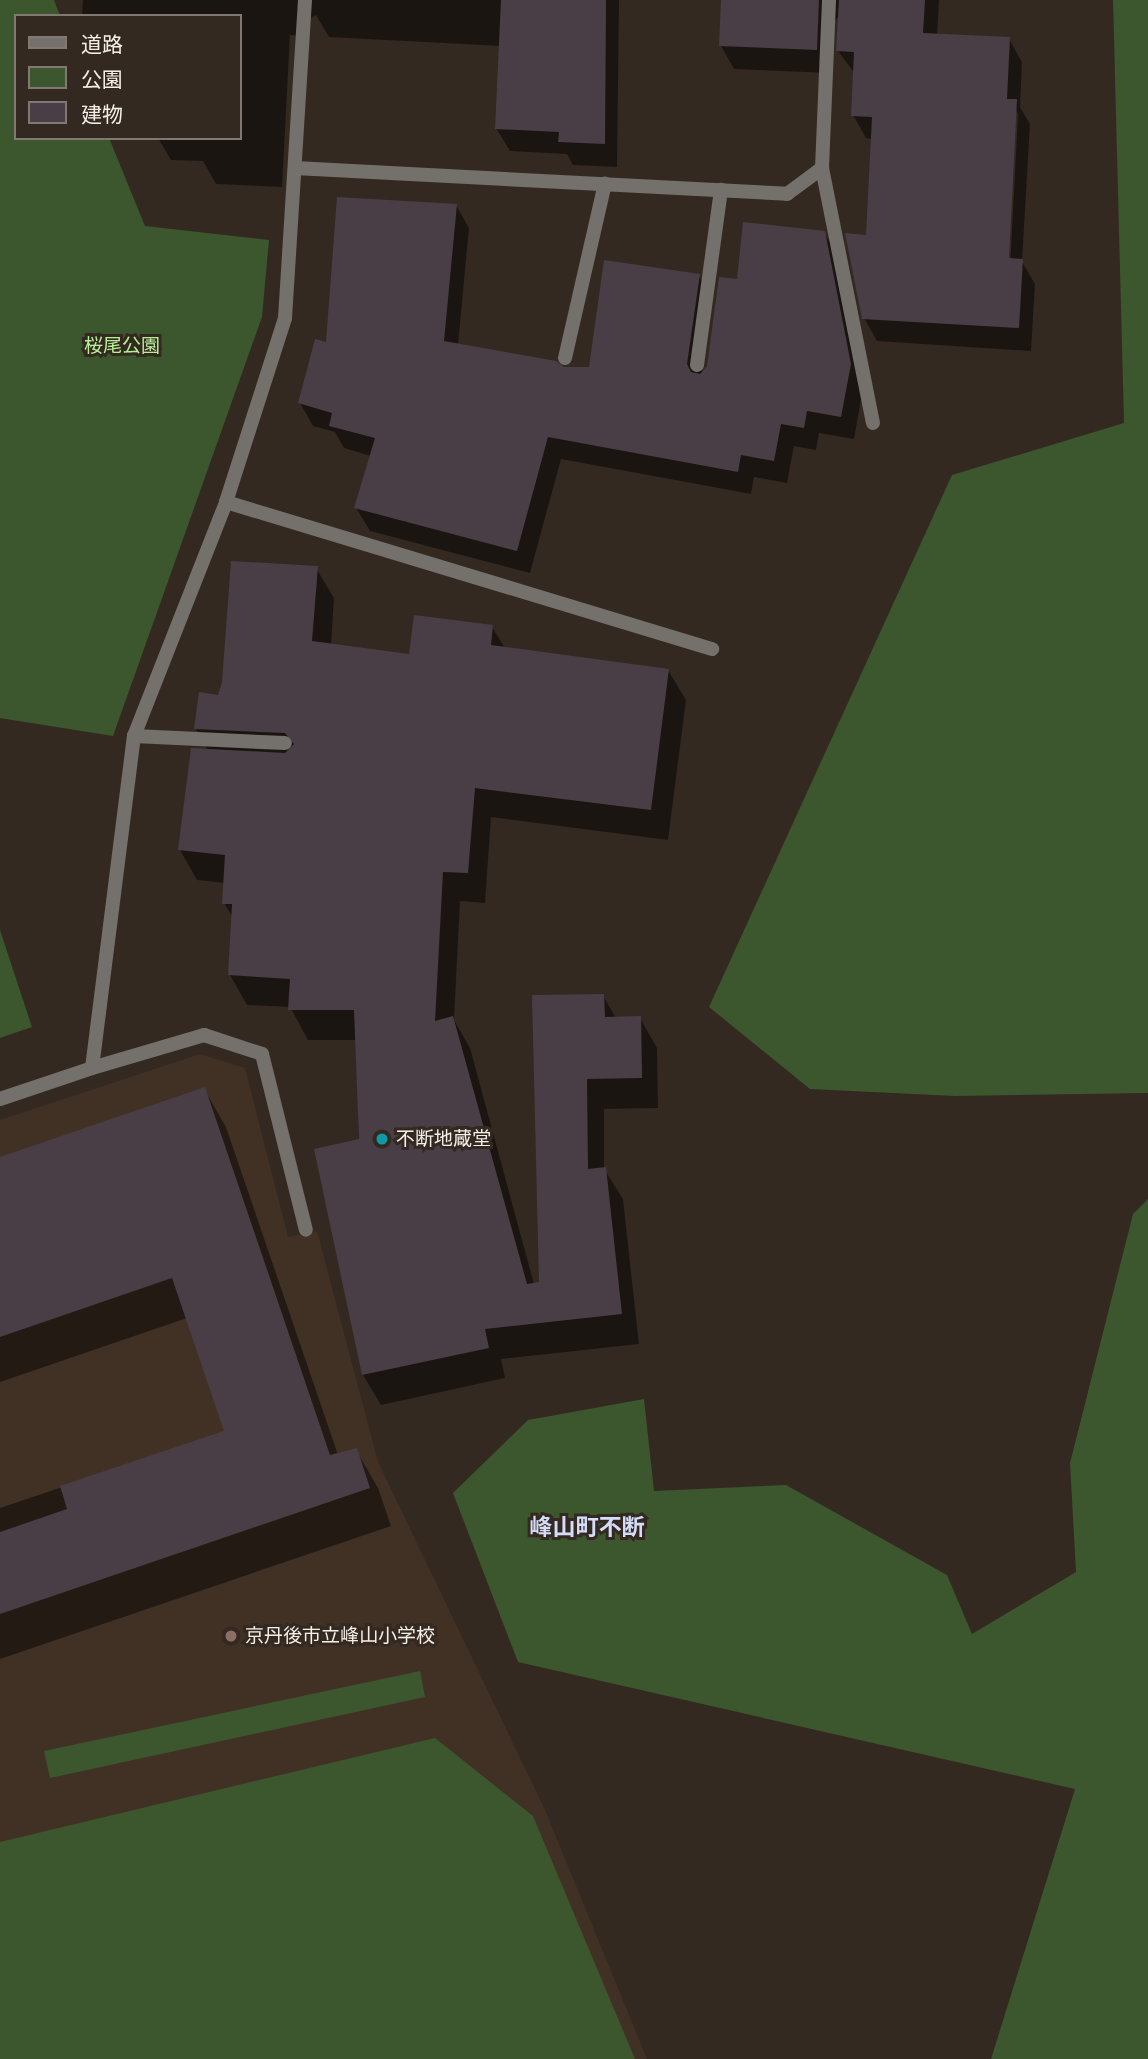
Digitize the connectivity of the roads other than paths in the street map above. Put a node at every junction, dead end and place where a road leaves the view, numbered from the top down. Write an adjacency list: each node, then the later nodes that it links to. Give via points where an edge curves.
1 (304, 0): 3 (street)
2 (829, 0): 4 (street)
3 (295, 168): 5 (street); 10 (street, via 285,318)
4 (822, 168): 6 (street, via 787,194); 9 (street)
5 (605, 184): 6 (street); 7 (street)
6 (721, 190): 8 (street)
7 (565, 358)
8 (697, 365)
9 (873, 423)
10 (226, 502): 11 (street); 12 (street)
11 (712, 649)
12 (134, 736): 13 (street); 14 (street)
13 (285, 743)
14 (92, 1068): 15 (street); 16 (street, via 204,1035 262,1054)
15 (0, 1099)
16 (306, 1230)

